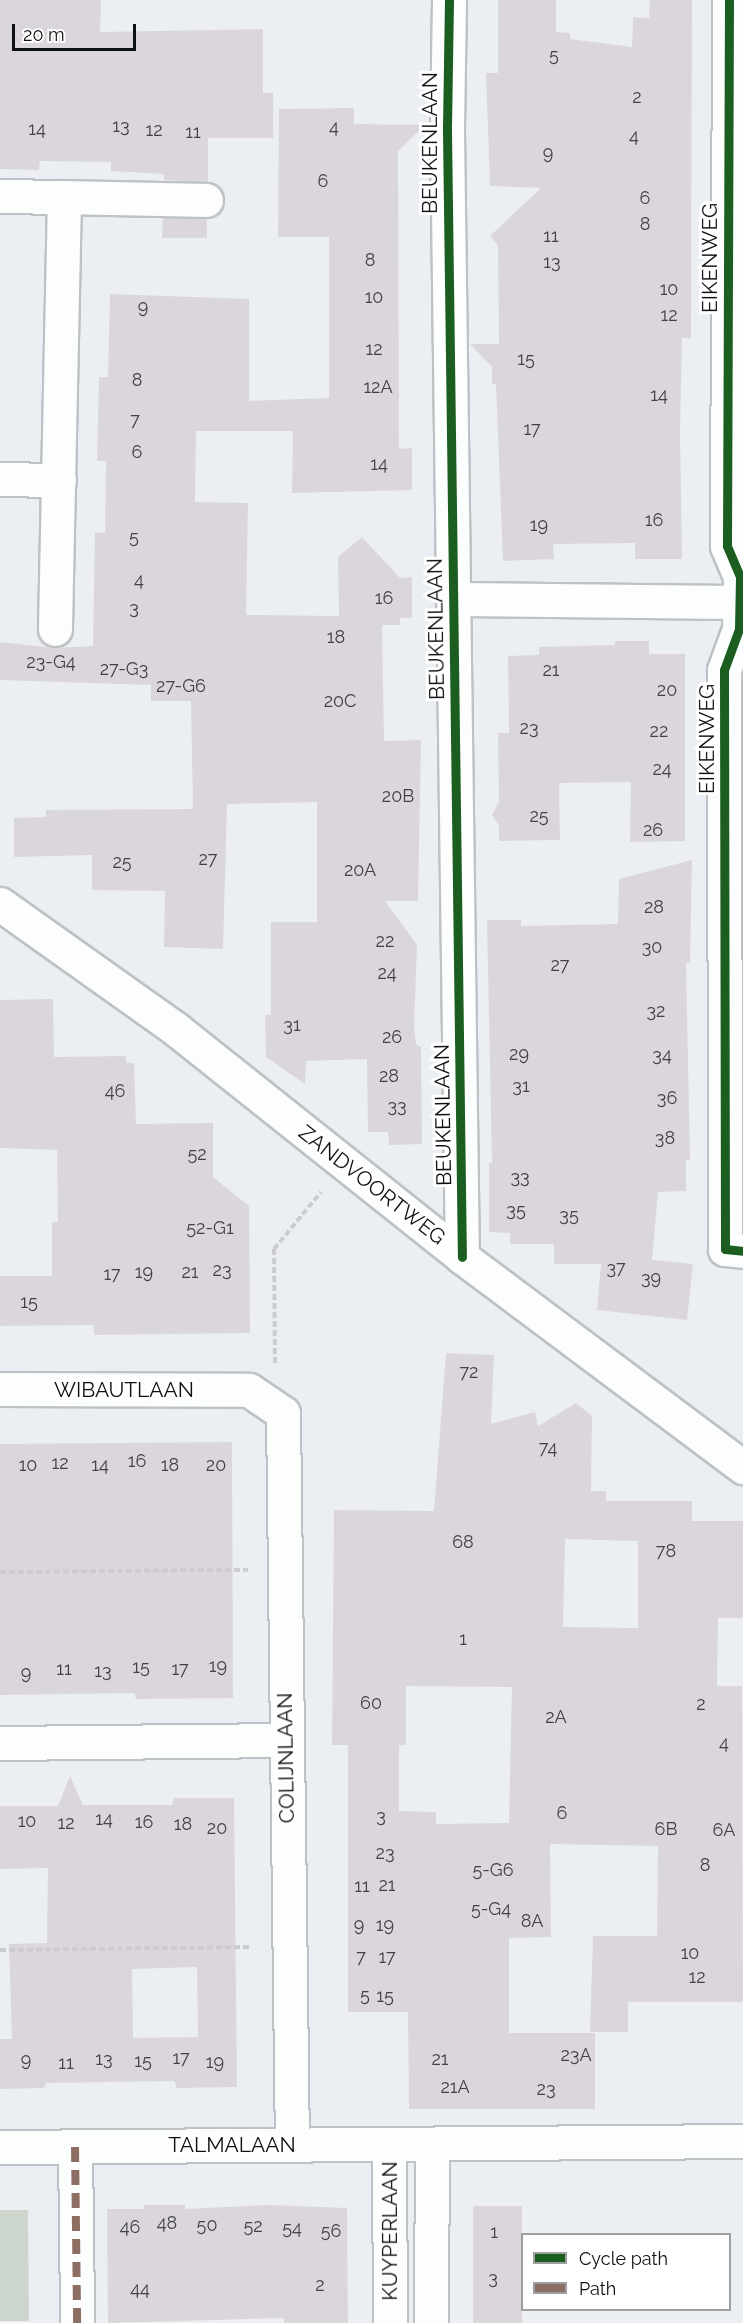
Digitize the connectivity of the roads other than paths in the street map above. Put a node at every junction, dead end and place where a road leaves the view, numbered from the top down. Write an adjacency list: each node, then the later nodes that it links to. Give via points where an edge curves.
1 (449, 0): 8 (street, BEUKENLAAN)
2 (729, 0): 9 (street, EIKENWEG, via 726,546 740,577)
3 (0, 196): 4 (street)
4 (64, 197): 5 (street); 7 (street)
5 (206, 200)
6 (0, 479): 7 (street)
7 (59, 480): 10 (street)
8 (454, 599): 9 (street, BEUKENLAAN); 13 (street, BEUKENLAAN)
9 (739, 602): 12 (street, EIKENWEG, via 739,629 724,670 725,1249)
10 (55, 629)
11 (0, 904): 13 (street, ZANDVOORTWEG, via 177,1030)
12 (743, 1251)
13 (462, 1257): 16 (street, ZANDVOORTWEG)
14 (0, 1389): 15 (street, WIBAUTLAAN, via 249,1390)
15 (275, 1408): 17 (street, COLIJNLAAN, via 283,1413)
16 (743, 1467)
17 (286, 1740): 18 (street); 21 (street, COLIJNLAAN)
18 (0, 1743)
19 (743, 2141): 20 (street)
20 (432, 2144): 22 (street, KUYPERLAAN); 27 (street, KUYPERLAAN)
21 (292, 2145): 22 (street, TALMALAAN); 24 (street, TALMALAAN)
22 (389, 2145): 26 (street, KUYPERLAAN)
23 (0, 2147): 24 (street, TALMALAAN)
24 (75, 2147): 25 (street)
25 (77, 2323)
26 (390, 2323)
27 (431, 2323)

